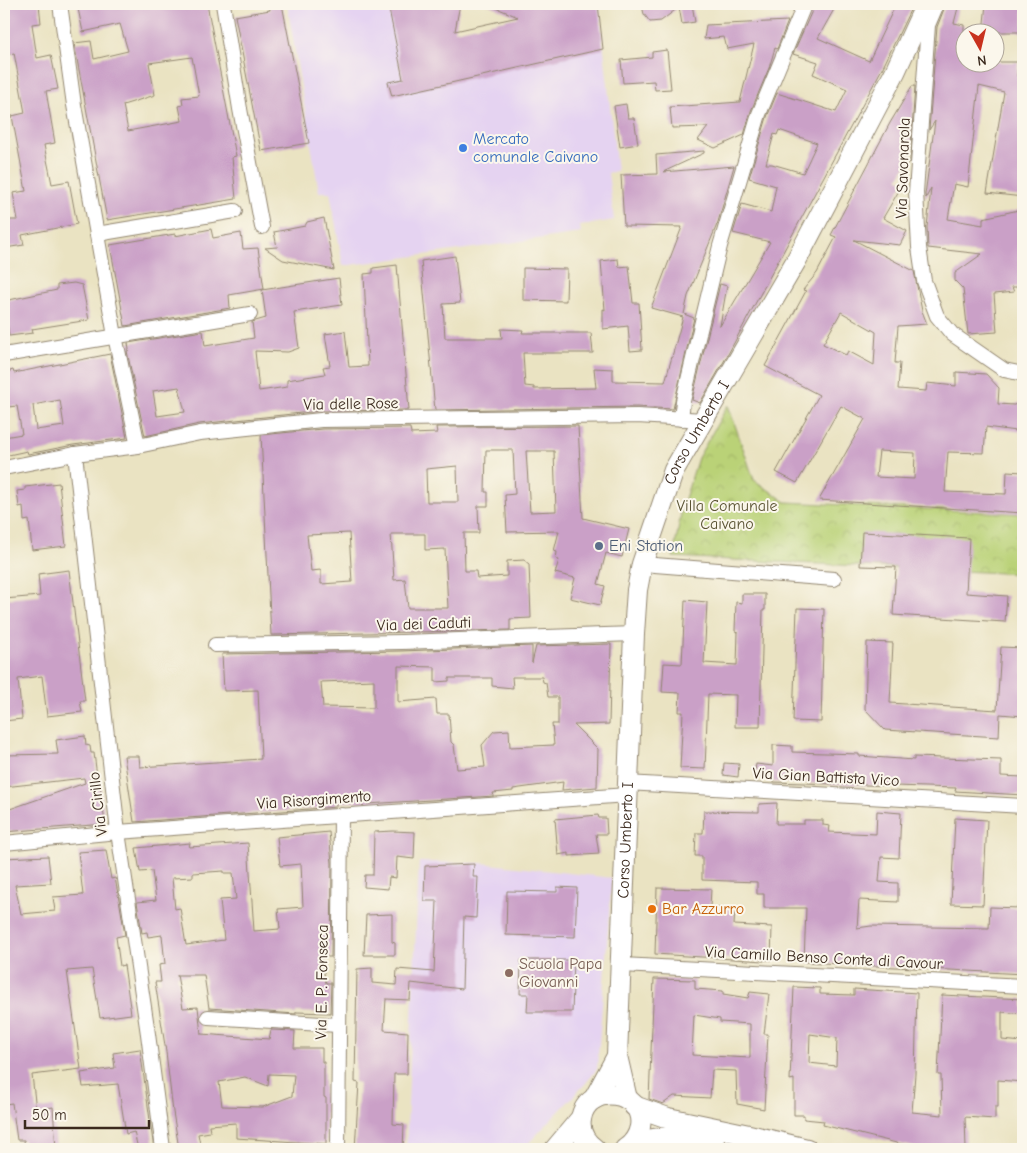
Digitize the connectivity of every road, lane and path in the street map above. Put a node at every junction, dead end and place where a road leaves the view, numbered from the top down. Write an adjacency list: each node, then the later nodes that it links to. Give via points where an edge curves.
1 (60, 4): 8 (street)
2 (223, 4): 7 (street)
3 (806, 4): 13 (street, via 756,123 720,246)
4 (926, 4): 14 (main road, Corso Umberto I, via 895,72 796,261)
5 (936, 4): 12 (street, Via Savonarola, via 928,25 916,192 924,281 937,316 952,334 1004,370)
6 (235, 210): 8 (street)
7 (262, 228)
8 (97, 234): 10 (street)
9 (250, 314): 10 (street)
10 (115, 336): 11 (street); 15 (street)
11 (4, 355)
12 (1023, 374)
13 (681, 418): 14 (street, Via delle Rose); 15 (street, Via delle Rose, via 321,420 200,433)
14 (704, 420): 18 (main road, Corso Umberto I, via 674,470)
15 (138, 446): 16 (street, Via delle Rose)
16 (75, 454): 17 (street, Via delle Rose); 25 (street, Via Cirillo)
17 (4, 468)
18 (642, 564): 19 (street); 20 (main road, Corso Umberto I)
19 (834, 579)
20 (634, 634): 21 (street, Via dei Caduti); 22 (main road, Corso Umberto I)
21 (215, 644)
22 (627, 789): 23 (street, Via Gian Battista Vico); 24 (street, Via Risorgimento); 27 (main road, Corso Umberto I)
23 (1023, 806)
24 (341, 815): 25 (street, Via Risorgimento); 30 (street, Via E. P. Fonseca)
25 (118, 832): 26 (street, Via Risorgimento); 38 (street, Via Cirillo)
26 (4, 843)
27 (622, 965): 28 (street, Via Camillo Benso Conte di Cavour); 31 (main road, Corso Umberto I)
28 (1023, 986)
29 (208, 1017): 30 (street)
30 (338, 1025): 39 (street, Via E. P. Fonseca)
31 (617, 1056): 32 (main road, Corso Umberto I); 33 (main road, Corso Umberto I)
32 (594, 1099): 33 (main road, via 610,1094); 34 (main road, Corso Umberto I, via 583,1110)
33 (631, 1102): 35 (main road, via 668,1118); 36 (main road, Corso Umberto I, via 639,1114 640,1124 639,1133)
34 (581, 1118): 37 (main road, via 581,1132); 40 (main road, Corso Umberto I)
35 (750, 1135): 36 (main road, via 668,1137); 41 (main road)
36 (630, 1146)
37 (587, 1147)
38 (163, 1149)
39 (338, 1149)
40 (555, 1149)
41 (807, 1149)

